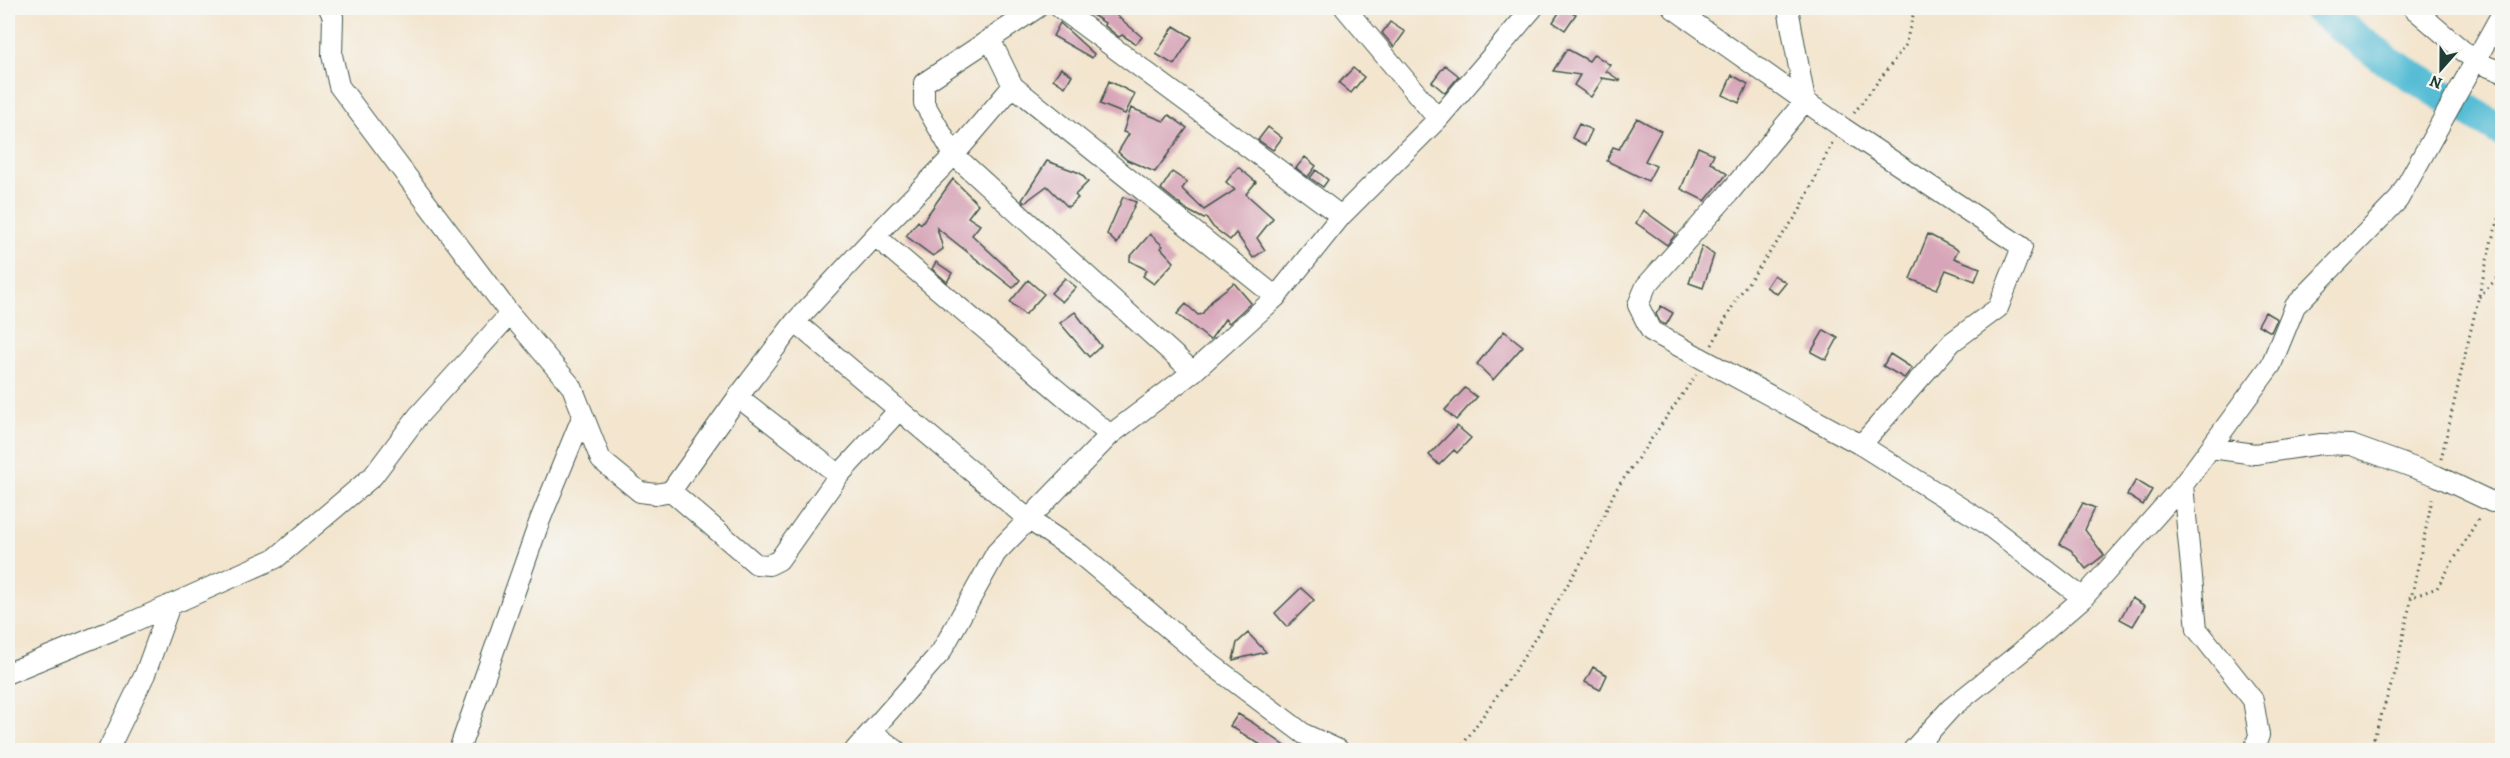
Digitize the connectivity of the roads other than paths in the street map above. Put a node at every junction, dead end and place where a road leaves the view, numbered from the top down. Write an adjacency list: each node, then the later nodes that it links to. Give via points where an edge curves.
1 (329, 8): 20 (street, via 333,17 332,55 339,86)
2 (1037, 8): 10 (street)
3 (1060, 8): 17 (street)
4 (1345, 8): 15 (street)
5 (1533, 8): 15 (street)
6 (1673, 8): 14 (street)
7 (1788, 8): 14 (street)
8 (2413, 8): 11 (street)
9 (2502, 13): 11 (street)
10 (990, 39): 13 (street); 16 (street, via 924,83 924,103)
11 (2476, 62): 12 (street); 28 (street, via 2398,200 2295,306 2271,365)
12 (2502, 72)
13 (1013, 86): 16 (street); 19 (street)
14 (1805, 101): 27 (street, via 2022,247 1998,308 1952,342); 27 (street, via 1646,286 1638,305 1651,331)
15 (1438, 119): 17 (street)
16 (954, 156): 18 (street); 22 (street)
17 (1341, 216): 19 (street)
18 (875, 236): 21 (street); 26 (street)
19 (1276, 297): 22 (street)
20 (510, 314): 25 (street, via 572,387); 35 (street, via 418,416 373,476 276,558)
21 (795, 322): 23 (street); 24 (street)
22 (1193, 372): 26 (street)
23 (738, 397): 29 (street); 31 (street)
24 (899, 410): 29 (street); 33 (street)
25 (583, 415): 31 (street, via 601,460 640,492 656,495); 39 (street, via 529,551)
26 (1110, 435): 33 (street)
27 (1861, 445): 34 (street, via 1985,522)
28 (2211, 448): 30 (street); 32 (street, via 2255,454 2321,444 2351,445)
29 (839, 475): 31 (street, via 779,560 769,565 756,564)
30 (2183, 485): 34 (street); 44 (street, via 2197,629 2253,700 2259,735)
31 (671, 491)
32 (2497, 501)
33 (1028, 519): 37 (street, via 996,553 941,652); 42 (street, via 1080,554 1211,664 1304,734)
34 (2083, 598): 43 (street, via 1951,708)
35 (170, 605): 36 (street); 38 (street, via 146,675)
36 (8, 673)
37 (873, 733): 40 (street); 41 (street)
38 (108, 750)
39 (459, 750)
40 (855, 750)
41 (896, 750)
42 (1339, 750)
43 (1913, 750)
44 (2254, 750)

